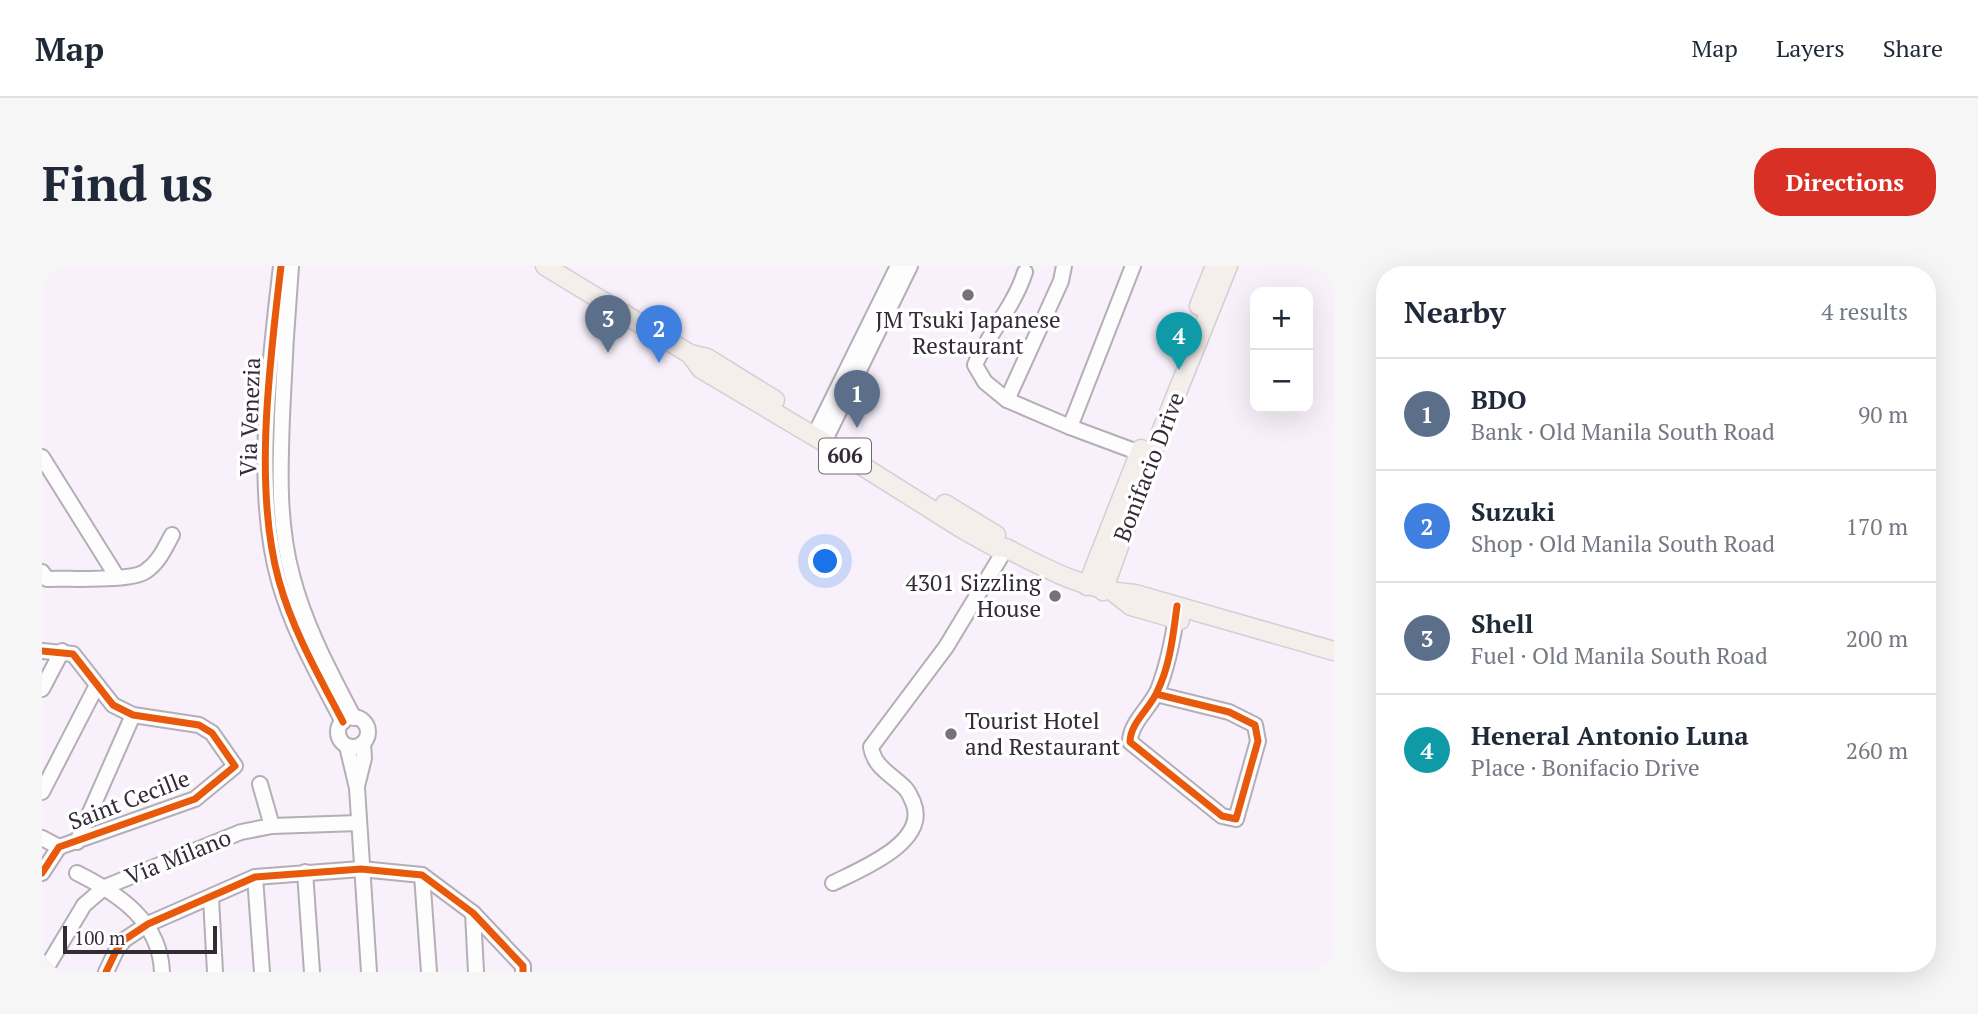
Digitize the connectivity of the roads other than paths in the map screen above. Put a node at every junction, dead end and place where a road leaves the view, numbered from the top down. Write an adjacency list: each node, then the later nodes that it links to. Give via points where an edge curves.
1 (281, 266): 31 (street, Via Venezia, via 266,439 271,541 295,627)
2 (291, 266): 31 (street, Via Venezia, via 281,438 283,537 308,623)
3 (545, 266): 13 (main road, 606, via 690,354 701,369)
4 (898, 266): 13 (street)
5 (910, 266): 13 (street)
6 (1064, 266): 11 (street)
7 (1133, 266): 12 (street)
8 (1215, 266): 14 (main road, Bonifacio Drive)
9 (1228, 266): 14 (main road, Bonifacio Drive)
10 (1025, 272): 11 (street, via 1015,298 975,365 985,382)
11 (1007, 400): 12 (street)
12 (1070, 427): 14 (street)
13 (821, 434): 17 (main road, 606, via 964,530)
14 (1145, 455): 20 (main road, Bonifacio Drive)
15 (42, 457): 19 (street)
16 (172, 535): 19 (street, via 158,561 144,573)
17 (1006, 548): 20 (main road, 606); 48 (street, via 946,647 871,747 873,760 908,790 916,811 913,829 903,842)
18 (42, 572): 19 (street, via 47,579)
19 (117, 577)
20 (1101, 590): 21 (main road, 606, via 1135,594)
21 (1176, 612): 22 (main road, 606); 29 (street, via 1171,652)
22 (1249, 633): 25 (main road, 606); 26 (main road, 606)
23 (42, 651): 24 (street)
24 (62, 651): 27 (street, via 72,654); 28 (street)
25 (1334, 651)
26 (1334, 662)
27 (97, 685): 30 (street, via 113,705); 36 (street)
28 (42, 689)
29 (1156, 694): 29 (street, via 1130,734 1130,743 1222,816 1236,819 1258,741 1255,725 1229,712)
30 (133, 715): 40 (street); 40 (street, Saint Cecille, via 199,725 212,733 235,766 195,799)
31 (348, 720): 32 (street, via 363,721 368,730); 33 (street, via 338,735)
32 (363, 743): 33 (street); 35 (street)
33 (347, 746): 35 (street)
34 (260, 784): 38 (street)
35 (357, 788): 37 (street)
36 (42, 792)
37 (358, 823): 38 (street, Via Milano); 42 (street)
38 (272, 826): 49 (street, Via Milano, via 241,832)
39 (42, 838): 41 (street)
40 (77, 842): 41 (street, Saint Cecille)
41 (59, 847): 44 (street, Saint Cecille)
42 (361, 869): 43 (street); 46 (street); 60 (street)
43 (305, 872): 47 (street); 59 (street)
44 (42, 873)
45 (77, 873): 49 (street)
46 (422, 875): 51 (street); 61 (street)
47 (254, 877): 50 (street); 58 (street)
48 (832, 883)
49 (105, 887): 52 (street); 54 (street, Via Milano, via 84,905)
50 (211, 898): 52 (street); 57 (street)
51 (473, 912): 53 (street); 62 (street)
52 (148, 924): 55 (street, via 124,940); 56 (street, via 161,953)
53 (523, 969)
54 (44, 972)
55 (106, 972)
56 (162, 972)
57 (215, 972)
58 (262, 972)
59 (312, 972)
60 (369, 972)
61 (429, 972)
62 (476, 972)

